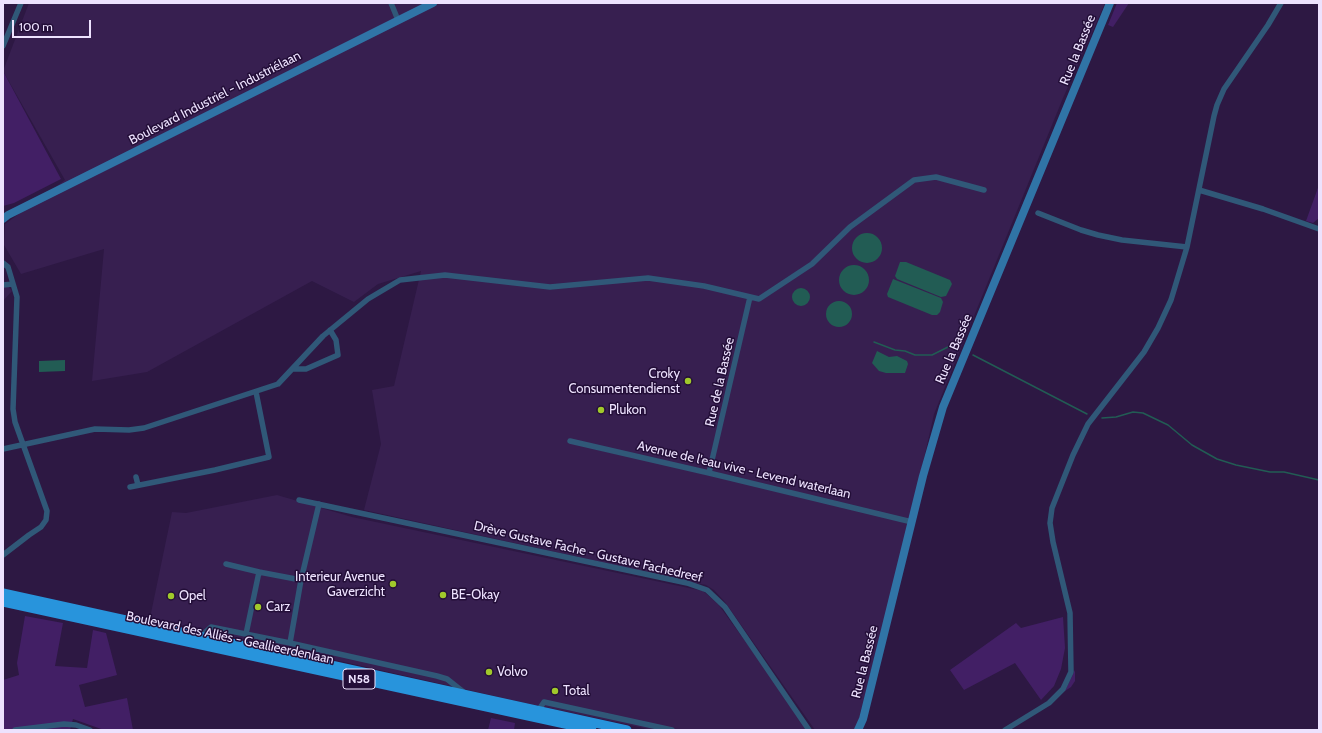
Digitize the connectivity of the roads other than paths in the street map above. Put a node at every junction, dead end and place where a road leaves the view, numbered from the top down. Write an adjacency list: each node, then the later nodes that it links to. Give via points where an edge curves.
1 (21, 3): 7 (street)
2 (391, 3): 6 (street)
3 (433, 3): 6 (main road, Boulevard Industriel - Industriélaan)
4 (1110, 3): 30 (main road, Rue la Bassée, via 943,407)
5 (1281, 3): 9 (street, via 1224,90 1214,116)
6 (398, 20): 11 (main road, Boulevard Industriel - Industriélaan)
7 (3, 46)
8 (984, 190): 17 (street, via 936,177 914,180 855,223 812,264 762,298)
9 (1199, 190): 12 (street); 13 (street)
10 (1038, 213): 13 (street, via 1098,235)
11 (5, 217)
12 (1319, 229)
13 (1187, 247): 51 (street, via 1171,300 1158,328 1144,352 1088,424 1052,508 1050,523 1053,542 1070,613 1072,672 1063,689 1049,703)
14 (3, 263): 15 (street, via 8,267)
15 (13, 284): 16 (street); 22 (street, via 16,297 13,409)
16 (3, 285)
17 (750, 297): 18 (street, via 704,286 648,278 550,287 474,277 431,276 400,280 390,285); 24 (street, Rue de la Bassée)
18 (330, 330): 19 (street); 19 (street, via 336,340 338,355 306,369)
19 (294, 369): 20 (street, via 278,384)
20 (256, 392): 22 (street, via 144,428 95,429); 26 (street, via 269,457)
21 (570, 441): 24 (street, Avenue de l'eau vive - Levend waterlaan)
22 (22, 445): 23 (street); 31 (street, via 47,511 46,520 41,527)
23 (3, 449)
24 (709, 473): 30 (street, Avenue de l'eau vive - Levend waterlaan)
25 (136, 477): 26 (street)
26 (138, 485): 27 (street)
27 (130, 487)
28 (299, 500): 29 (street, Drève Gustave Fache - Gustave Fachedreef)
29 (318, 504): 34 (street); 48 (street, Drève Gustave Fache - Gustave Fachedreef, via 687,582 707,590 725,607)
30 (912, 522): 42 (main road, Rue la Bassée)
31 (3, 556)
32 (226, 564): 33 (street)
33 (260, 572): 34 (street); 37 (street)
34 (301, 580): 39 (street)
35 (3, 593): 38 (highway, Boulevard des Alliés - Geallieerdenlaan / N58)
36 (3, 602): 45 (highway, Boulevard des Alliés - Geallieerdenlaan / N58)
37 (246, 634): 38 (street, via 211,627); 39 (street)
38 (200, 637): 40 (highway, Boulevard des Alliés - Geallieerdenlaan / N58)
39 (290, 643): 40 (street, via 437,676 447,679)
40 (466, 694): 41 (highway, Boulevard des Alliés - Geallieerdenlaan / N58)
41 (538, 711): 46 (highway, Boulevard des Alliés - Geallieerdenlaan / N58); 47 (street, via 544,702)
42 (863, 719): 49 (main road, Rue la Bassée); 50 (main road, Rue la Bassée)
43 (14, 730): 44 (street, via 64,724)
44 (90, 730)
45 (592, 730)
46 (627, 730)
47 (672, 730)
48 (809, 730)
49 (858, 730)
50 (863, 730)
51 (1005, 730)

